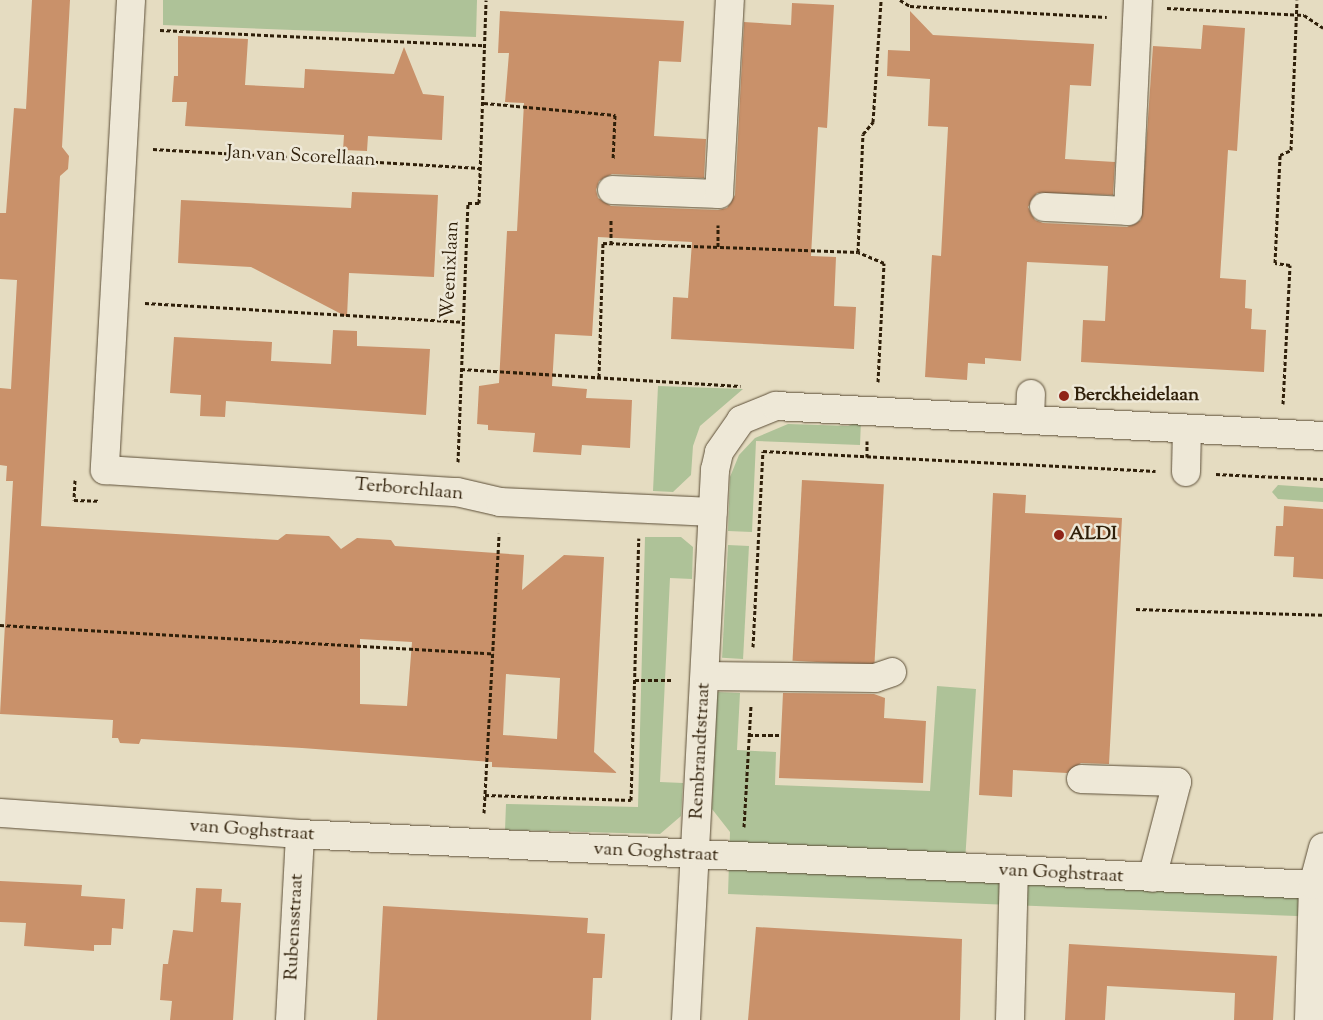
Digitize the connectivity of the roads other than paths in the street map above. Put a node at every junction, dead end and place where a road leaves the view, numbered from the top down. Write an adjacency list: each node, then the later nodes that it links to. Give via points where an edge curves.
1 (131, 0): 9 (street, Terborchlaan, via 105,470 457,492 500,502)
2 (730, 0): 4 (street, via 719,194)
3 (1138, 0): 5 (street, via 1128,211)
4 (612, 190)
5 (1044, 207)
6 (1187, 428): 7 (street); 8 (street); 9 (street, via 1030,407 762,409 741,420 719,452)
7 (1323, 436)
8 (1186, 472)
9 (713, 512): 11 (street, Rembrandtstraat)
10 (892, 672): 11 (street, via 875,678)
11 (705, 676): 16 (street, Rembrandtstraat)
12 (1081, 779): 18 (street, via 1177,782)
13 (0, 813): 14 (street, van Goghstraat)
14 (300, 834): 16 (street, van Goghstraat); 20 (street, Rubensstraat)
15 (1322, 853): 19 (street)
16 (695, 855): 17 (street, van Goghstraat); 21 (street, Rembrandtstraat)
17 (1014, 872): 18 (street, van Goghstraat); 22 (street)
18 (1152, 878): 19 (street, van Goghstraat)
19 (1313, 886): 23 (street)
20 (290, 1020)
21 (686, 1020)
22 (1010, 1020)
23 (1309, 1020)

